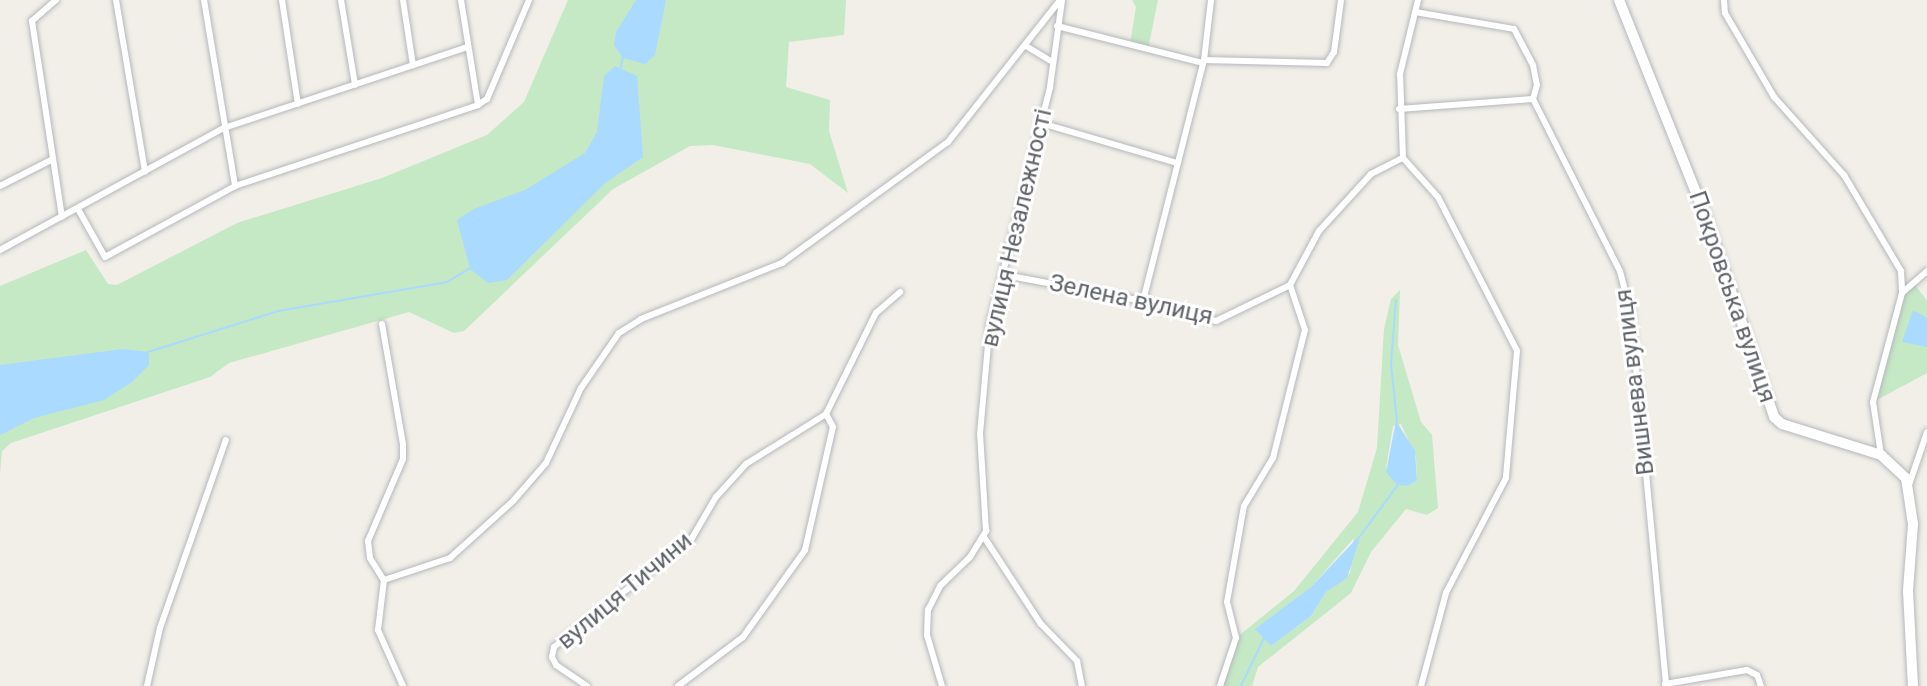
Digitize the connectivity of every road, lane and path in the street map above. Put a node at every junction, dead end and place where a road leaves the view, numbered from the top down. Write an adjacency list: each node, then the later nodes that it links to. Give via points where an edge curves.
1 (56, 0): 32 (street, via 32,21)
2 (116, 0): 34 (street)
3 (204, 0): 30 (street)
4 (282, 0): 26 (street)
5 (341, 0): 24 (street)
6 (402, 0): 23 (street)
7 (461, 0): 20 (street)
8 (523, 0): 16 (street)
9 (529, 0): 16 (street)
10 (1061, 0): 18 (street); 19 (street)
11 (1211, 0): 21 (street)
12 (1340, 0): 21 (street, via 1334,52 1327,63)
13 (1418, 0): 17 (street)
14 (1619, 0): 50 (street, Покровська вулиця, via 1706,218 1774,417 1782,424)
15 (1724, 0): 44 (street, via 1725,13 1774,97 1844,176 1901,271)
16 (525, 8): 27 (street, via 486,99)
17 (1415, 12): 25 (street, Вишнева вулиця, via 1514,29 1533,65); 28 (street, via 1399,74)
18 (1057, 26): 21 (street); 22 (street)
19 (1027, 46): 22 (street); 53 (street, via 1010,60 948,142 791,257 623,330 581,388 546,463 513,500 450,558)
20 (468, 47): 23 (street); 27 (street)
21 (1203, 61): 33 (street)
22 (1053, 62): 29 (street)
23 (413, 65): 24 (street)
24 (355, 85): 26 (street)
25 (1533, 100): 28 (street); 54 (street, Вишнева вулиця, via 1620,271 1629,302)
26 (298, 104): 30 (street)
27 (478, 105): 36 (street)
28 (1399, 109): 31 (street)
29 (1041, 123): 33 (street); 41 (street)
30 (224, 128): 34 (street); 36 (street)
31 (1403, 158): 42 (street, via 1371,174 1319,232); 62 (street, via 1438,197 1517,351 1506,478 1446,593)
32 (53, 159): 35 (street); 38 (street)
33 (1177, 163): 45 (street)
34 (145, 172): 37 (street)
35 (0, 186)
36 (235, 186): 37 (street, via 105,257)
37 (78, 209): 38 (street)
38 (62, 217): 39 (street)
39 (0, 250)
40 (1927, 271): 44 (street)
41 (1005, 275): 45 (street, Зелена вулиця); 52 (street, via 990,323 980,425 987,516)
42 (1290, 285): 45 (street, Зелена вулиця, via 1216,321); 61 (street, via 1305,330 1273,458 1244,506 1227,602 1236,638)
43 (900, 292): 47 (street, via 874,316)
44 (1902, 293): 50 (street, via 1873,402)
45 (1143, 301)
46 (382, 324): 53 (street, via 403,444 403,459 368,541 370,558)
47 (826, 414): 57 (street, вулиця Тичини, via 746,464 716,497 692,538 554,647 556,665); 58 (street, via 833,427 805,550 743,637)
48 (1927, 432): 51 (street)
49 (226, 440): 55 (street, via 160,628)
50 (1881, 455): 51 (street, Покровська вулиця, via 1901,470)
51 (1909, 487): 64 (street)
52 (984, 537): 59 (street, via 940,586 928,610 927,635); 60 (street, via 1041,624 1077,661)
53 (384, 580): 56 (street, via 378,630)
54 (1665, 685): 63 (street, via 1746,670 1757,676)
55 (147, 686)
56 (403, 686)
57 (587, 686)
58 (678, 686)
59 (942, 686)
60 (1082, 686)
61 (1220, 686)
62 (1421, 686)
63 (1761, 686)
64 (1913, 686)

